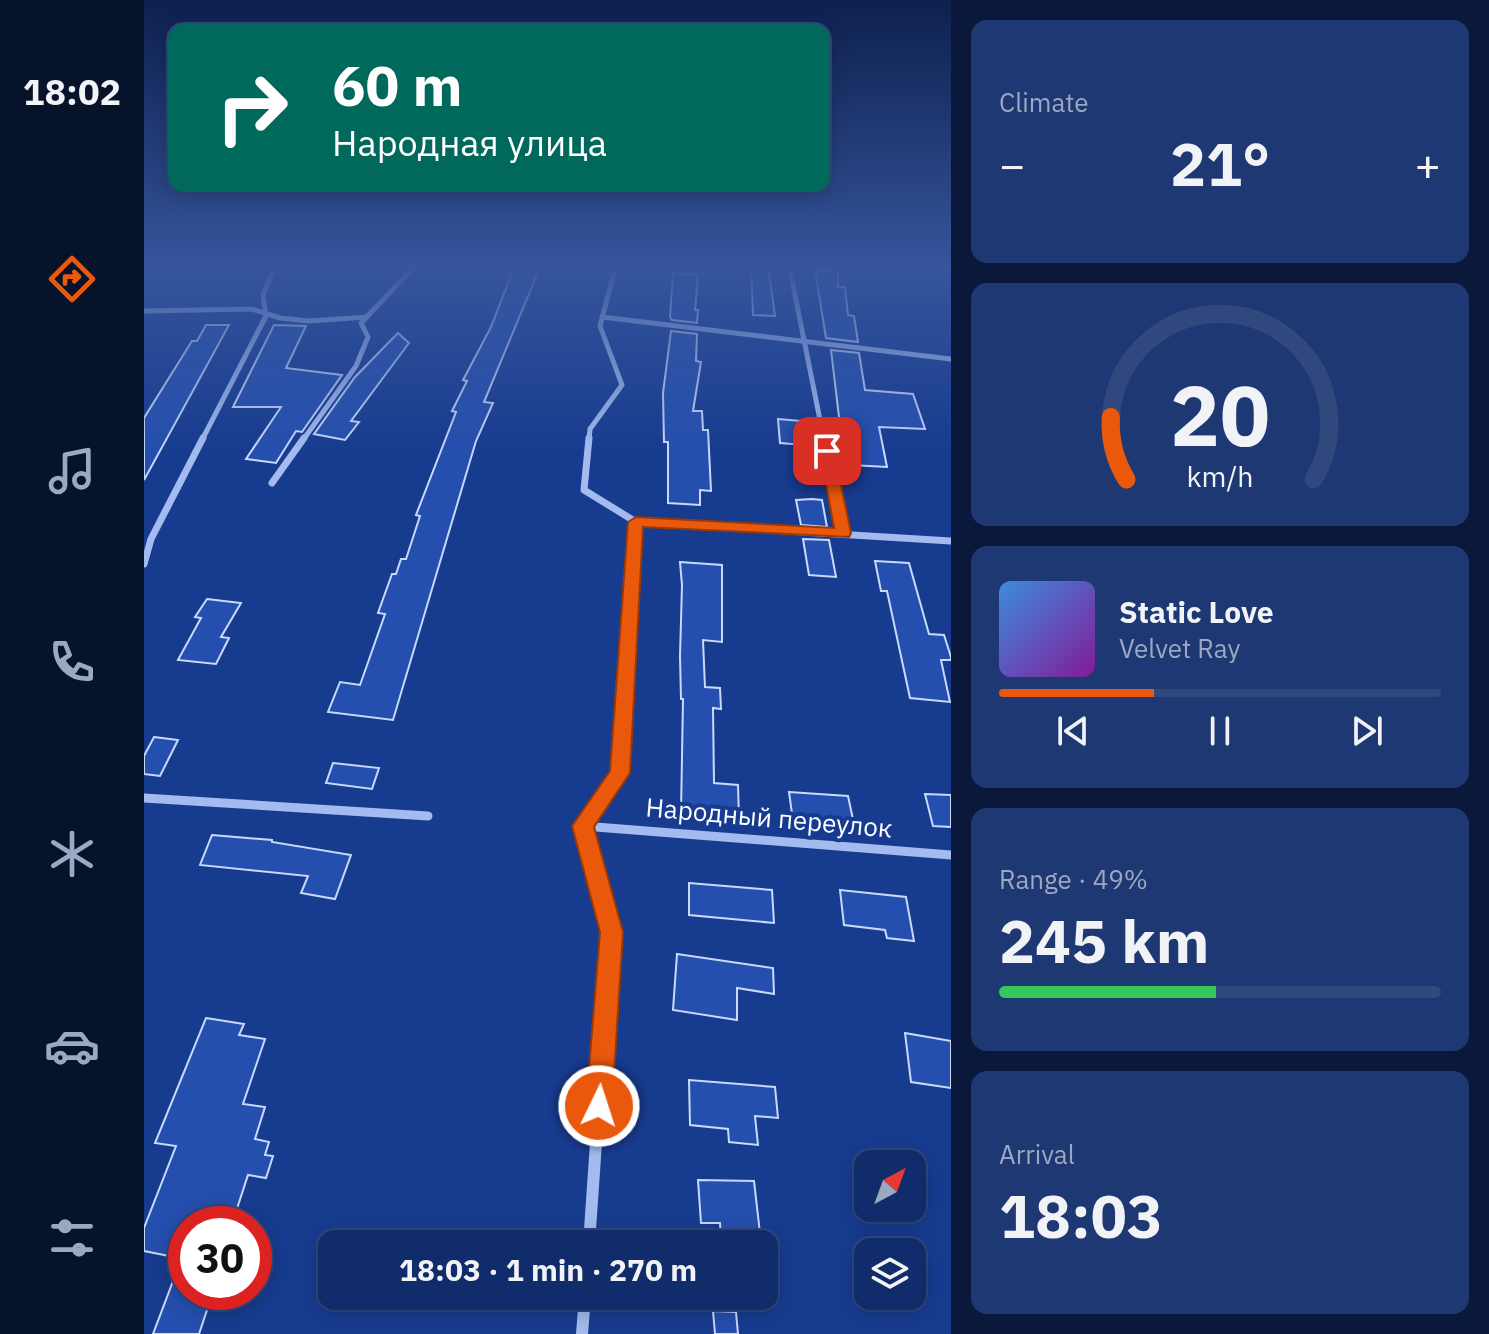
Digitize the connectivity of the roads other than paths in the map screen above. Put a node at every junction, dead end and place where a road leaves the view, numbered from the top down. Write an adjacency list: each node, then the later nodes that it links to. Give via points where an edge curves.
1 (260, 327): 12 (street, via 151,539)
2 (363, 327): 8 (street, via 368,337 356,366)
3 (600, 327): 9 (street, via 622,385 590,429 584,490)
4 (682, 327): 6 (street)
5 (801, 327): 6 (street)
6 (804, 343): 7 (street); 10 (street)
7 (951, 359)
8 (272, 483)
9 (636, 522): 10 (street); 15 (street, via 620,773)
10 (843, 533): 11 (street)
11 (951, 541)
12 (144, 564)
13 (144, 798): 14 (street)
14 (428, 816)
15 (583, 826): 16 (street, Народный переулок); 17 (street, via 611,932)
16 (951, 855)
17 (590, 1230)
18 (584, 1310): 19 (street)
19 (582, 1334)

